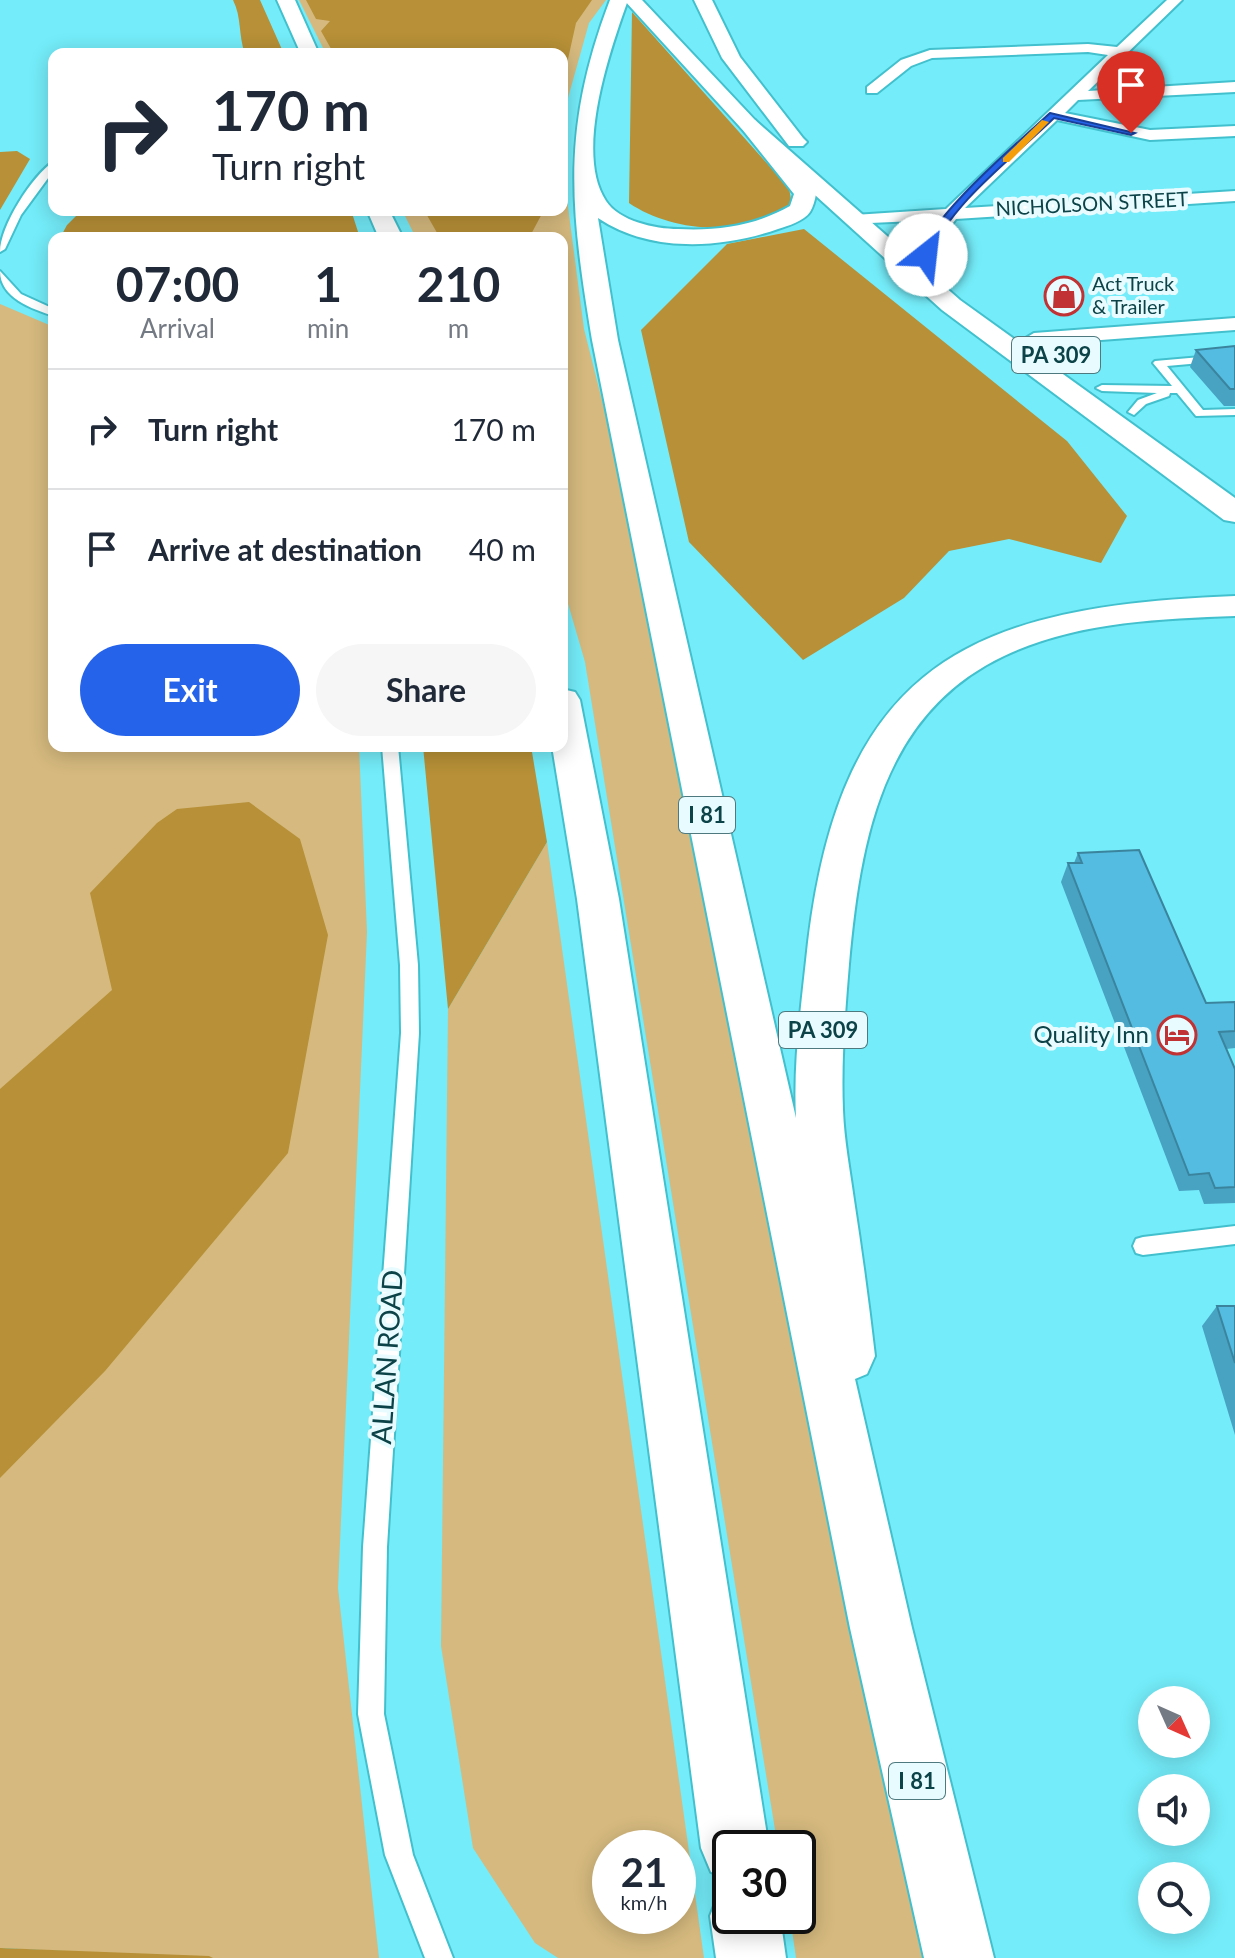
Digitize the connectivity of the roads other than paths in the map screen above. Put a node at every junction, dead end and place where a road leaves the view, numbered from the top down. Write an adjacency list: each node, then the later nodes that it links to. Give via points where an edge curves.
1 (286, 0): 7 (main road)
2 (619, 0): 17 (main road, I 81, via 593,84 585,133)
3 (633, 0): 13 (main road)
4 (650, 0): 15 (main road, PA 309)
5 (703, 0): 15 (main road, via 731,58)
6 (1175, 0): 8 (street)
7 (307, 48)
8 (1119, 52): 10 (street, via 1088,48 930,54 906,63); 11 (street)
9 (1235, 87): 11 (street)
10 (872, 90)
11 (1072, 96): 12 (street)
12 (1053, 115): 14 (street, via 1150,135); 19 (street)
13 (748, 124): 17 (main road, via 805,194 800,210 778,223 726,235 651,232 602,211); 20 (main road)
14 (1235, 131)
15 (797, 144): 20 (main road, PA 309)
16 (48, 172): 21 (lane, via 4,235)
17 (586, 177): 41 (main road, I 81, via 588,243 605,340)
18 (1235, 196): 19 (street, NICHOLSON STREET)
19 (953, 212): 20 (street, NICHOLSON STREET); 22 (street, via 928,243)
20 (867, 219): 22 (main road, PA 309); 33 (main road, via 951,305)
21 (0, 249)
22 (926, 255): 26 (main road, PA 309)
23 (0, 274): 24 (lane, via 17,296)
24 (48, 310)
25 (1235, 324): 26 (street)
26 (1034, 339): 28 (main road, PA 309)
27 (1235, 357): 29 (lane, via 1159,363)
28 (1102, 388): 29 (lane); 30 (main road, PA 309)
29 (1180, 390): 30 (lane, via 1142,402); 31 (lane, via 1200,414)
30 (1134, 412): 32 (main road, PA 309)
31 (1235, 412)
32 (1235, 486)
33 (1235, 513)
34 (1235, 606): 35 (main road, PA 309)
35 (1148, 609): 36 (main road); 41 (main road, PA 309, via 1062,625 996,647 932,687 880,749 863,784 846,843 834,897 819,1110)
36 (1235, 621)
37 (568, 733): 42 (main road, via 598,899)
38 (391, 752): 45 (lane, ALLAN ROAD, via 410,1033 375,1547 371,1714 399,1855)
39 (1235, 1235): 40 (lane)
40 (1143, 1246)
41 (881, 1628): 44 (main road, I 81)
42 (732, 1830)
43 (748, 1934): 46 (main road)
44 (956, 1945)
45 (439, 1958)
46 (751, 1958)

